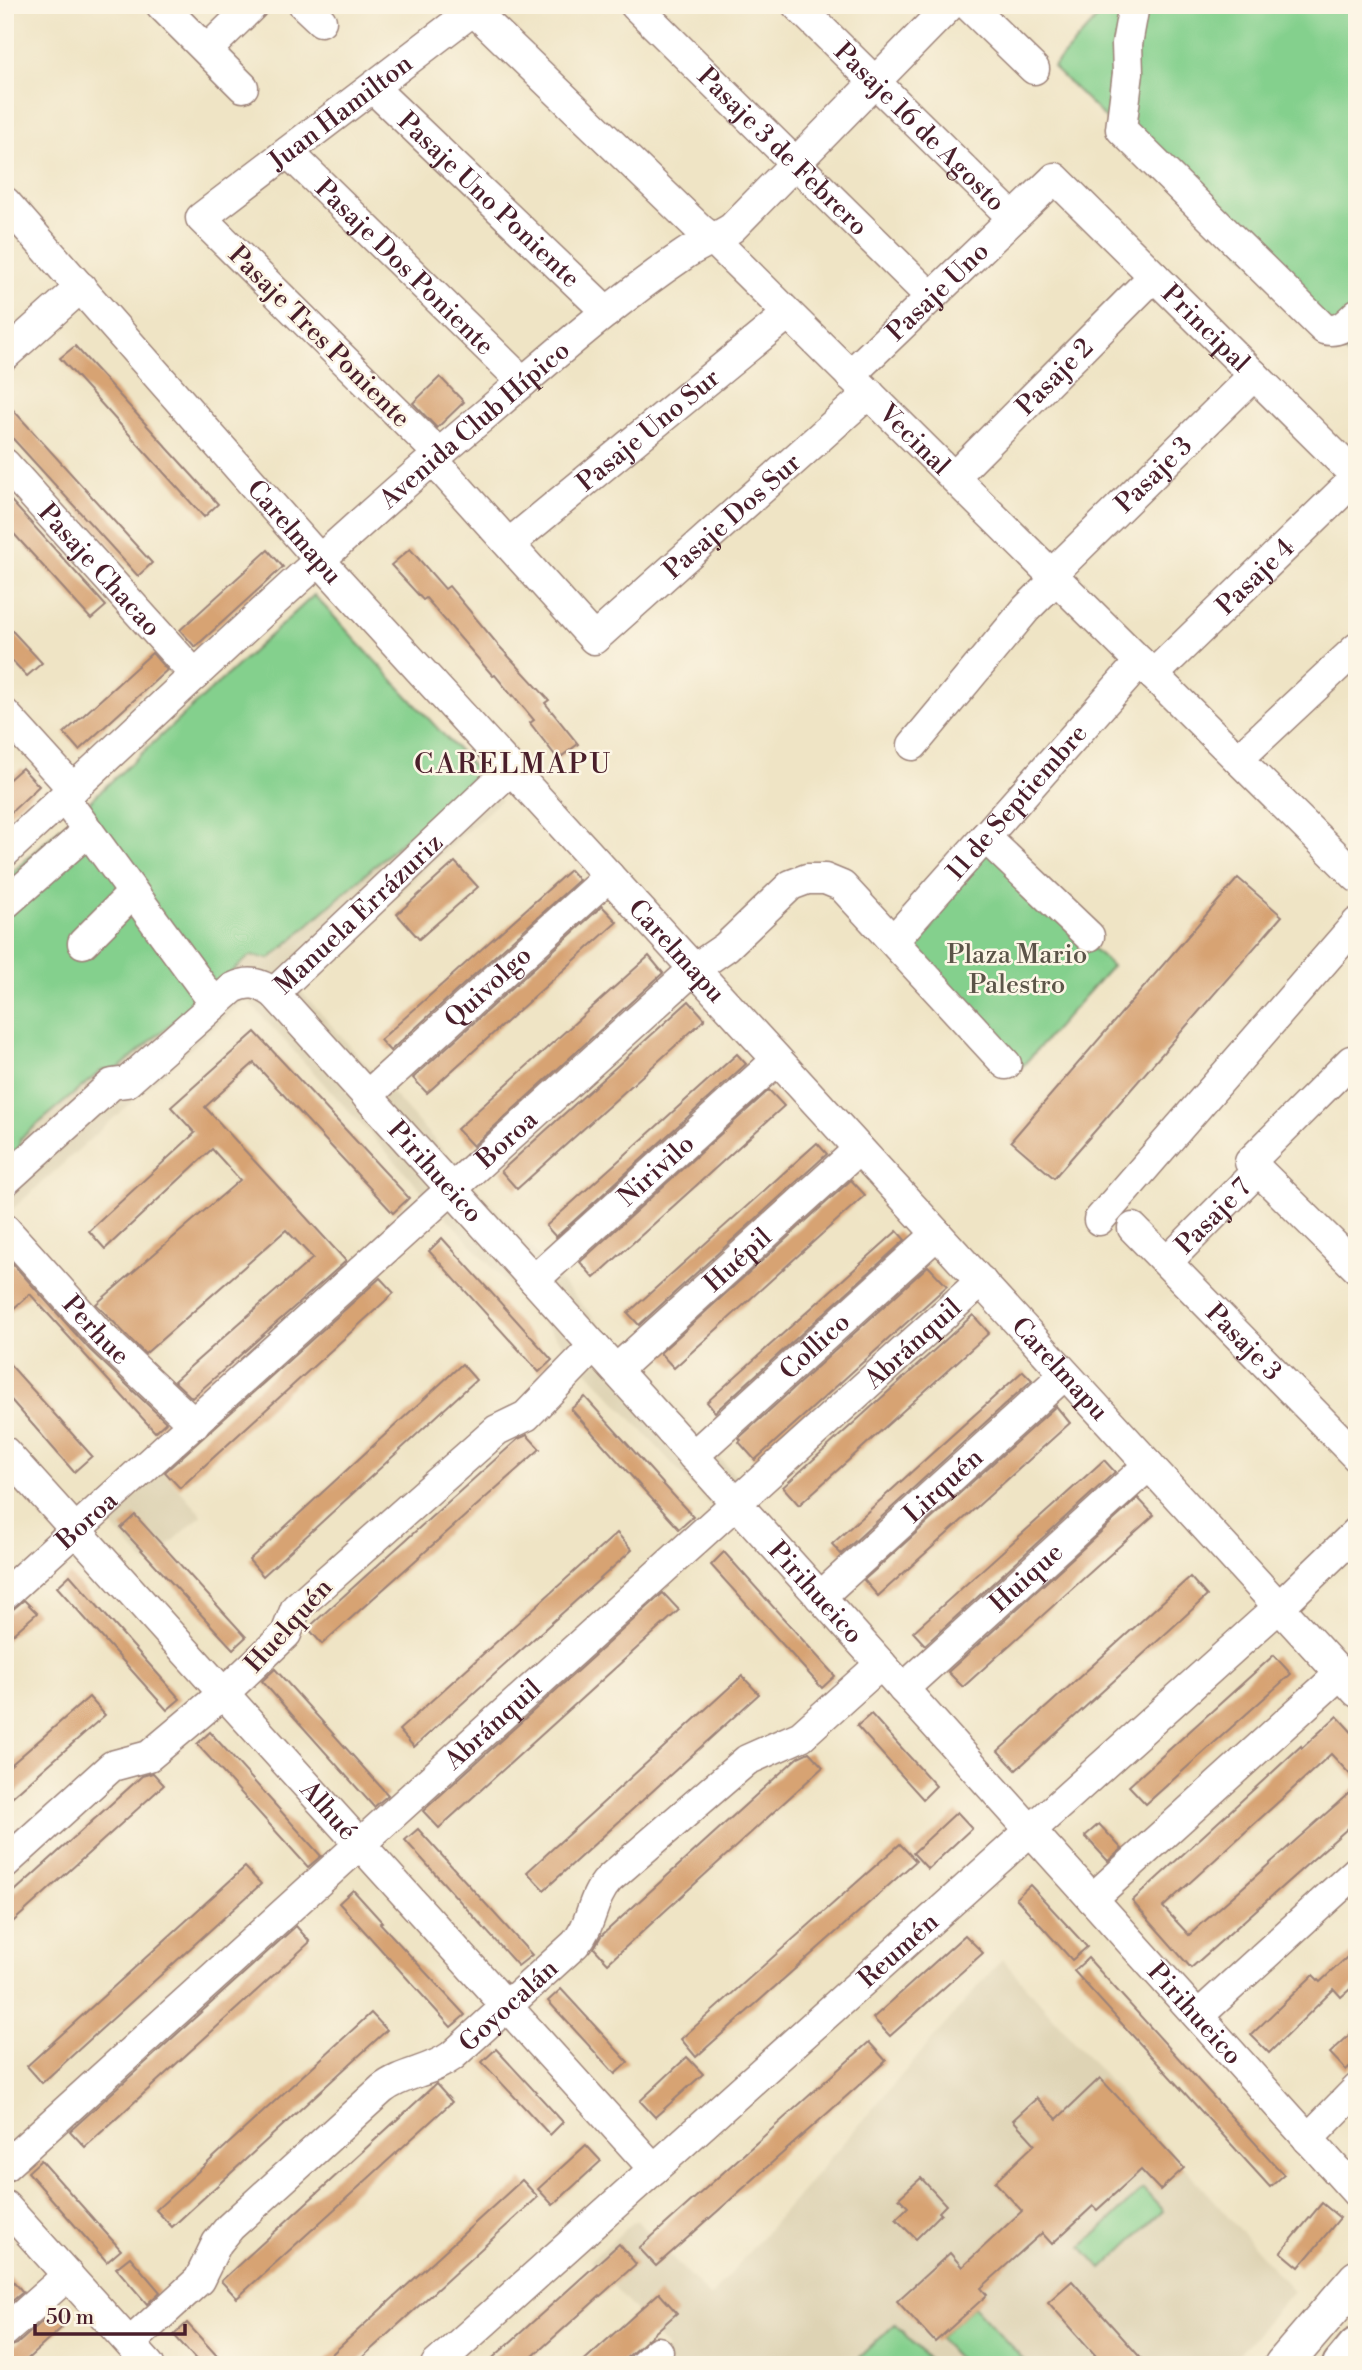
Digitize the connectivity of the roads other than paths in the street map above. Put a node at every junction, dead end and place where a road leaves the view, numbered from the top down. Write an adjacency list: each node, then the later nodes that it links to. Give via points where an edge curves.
1 (161, 5): 9 (street)
2 (253, 5): 9 (street)
3 (635, 5): 15 (street, Pasaje 3 de Febrero)
4 (797, 5): 11 (street, Pasaje 16 de Agosto)
5 (950, 5): 11 (street, Avenida Club Hípico)
6 (968, 5): 10 (street)
7 (1134, 5): 26 (street, via 1121,129 1324,329 1344,327)
8 (474, 7): 13 (street, Juan Hamilton); 20 (street, Vecinal)
9 (206, 50): 12 (street)
10 (1034, 69)
11 (874, 82): 15 (street, Avenida Club Hípico); 19 (street, Pasaje 16 de Agosto)
12 (243, 87)
13 (373, 88): 14 (street, Juan Hamilton); 24 (street, Pasaje Uno Poniente)
14 (288, 152): 18 (street, Juan Hamilton); 29 (street, Pasaje Dos Poniente)
15 (797, 163): 20 (street, Avenida Club Hípico); 23 (street, Pasaje 3 de Febrero)
16 (1055, 178): 19 (street, Pasaje Uno); 21 (street, Principal)
17 (5, 202): 22 (street, Carelmapu)
18 (201, 218): 31 (street, Pasaje Tres Poniente)
19 (1013, 218): 23 (street, Pasaje Uno)
20 (714, 240): 24 (street, Avenida Club Hípico, via 687,253); 25 (street, Vecinal)
21 (1154, 276): 28 (street, Principal); 33 (street, Pasaje 2)
22 (81, 287): 27 (street); 36 (street, Carelmapu)
23 (931, 297): 30 (street, Pasaje Uno)
24 (607, 312): 29 (street, Avenida Club Hípico)
25 (788, 314): 30 (street, Vecinal); 35 (street, Pasaje Uno Sur)
26 (1357, 314)
27 (5, 355)
28 (1254, 375): 34 (street, Principal); 37 (street, Pasaje 3)
29 (523, 382): 31 (street, Avenida Club Hípico)
30 (859, 384): 33 (street, Vecinal); 38 (street, Pasaje Dos Sur)
31 (435, 456): 35 (street, Pasaje Tres Poniente); 36 (street, Avenida Club Hípico)
32 (5, 464): 41 (street, Pasaje Chacao)
33 (954, 477): 37 (street, Vecinal)
34 (1357, 477): 40 (street, Pasaje 4)
35 (509, 544): 38 (street, Pasaje Tres Poniente)
36 (319, 559): 41 (street, Avenida Club Hípico); 45 (street, Carelmapu)
37 (1054, 577): 40 (street, Vecinal); 43 (street, Pasaje 3)
38 (594, 639)
39 (1357, 649): 44 (street)
40 (1146, 668): 44 (street, Vecinal); 48 (street, 11 de Septiembre)
41 (195, 675): 46 (street, Avenida Club Hípico)
42 (5, 714): 46 (street)
43 (913, 745)
44 (1238, 759): 50 (street, Vecinal)
45 (511, 769): 51 (street, Carelmapu); 59 (street, Manuela Errázuriz)
46 (69, 793): 47 (street); 49 (street, Avenida Club Hípico)
47 (88, 831): 52 (street); 53 (street)
48 (985, 837): 55 (street); 56 (street, 11 de Septiembre)
49 (5, 852)
50 (1353, 866)
51 (609, 876): 58 (street, Carelmapu); 64 (street, Quivolgo)
52 (133, 893): 57 (street); 60 (street)
53 (6, 903)
54 (1357, 923): 69 (street)
55 (1089, 936)
56 (893, 941): 58 (street, Boroa, via 842,886 825,879 807,879 791,885 726,947); 63 (street, Boroa)
57 (83, 943)
58 (694, 969): 62 (street, Carelmapu); 68 (street, Boroa)
59 (274, 993): 60 (street, Manuela Errázuriz, via 248,982); 64 (street, Pirihueico)
60 (215, 1004): 67 (street, Manuela Errázuriz, via 127,1082 113,1084)
61 (1352, 1056): 66 (street, Pasaje 7)
62 (777, 1060): 65 (street, Carelmapu); 75 (street, Nirivilo)
63 (1006, 1064)
64 (367, 1096): 68 (street, Pirihueico)
65 (859, 1149): 72 (street, Carelmapu); 78 (street, Huépil)
66 (1254, 1166): 73 (street, Pasaje 7); 74 (street)
67 (5, 1181)
68 (452, 1189): 75 (street, Pirihueico); 80 (street, Boroa)
69 (1099, 1220)
70 (1133, 1228): 73 (street, Pasaje 3)
71 (5, 1229): 80 (street, Perhue, via 102,1336)
72 (937, 1234): 76 (street, Carelmapu); 82 (street, Collico)
73 (1167, 1262): 83 (street, Pasaje 3)
74 (1357, 1268)
75 (534, 1280): 77 (street, Pirihueico)
76 (981, 1281): 79 (street, Carelmapu); 85 (street, Abránquil)
77 (593, 1346): 78 (street, Pirihueico); 94 (street, Huelquén, via 526,1416 496,1430 296,1608 286,1634)
78 (616, 1370): 82 (street, Pirihueico)
79 (1065, 1374): 84 (street, Carelmapu); 89 (street, Lirquén)
80 (194, 1424): 86 (street, Boroa)
81 (5, 1452): 86 (street, Alhué)
82 (693, 1455): 85 (street, Pirihueico)
83 (1357, 1457)
84 (1149, 1465): 90 (street, Carelmapu); 93 (street, Huique)
85 (736, 1503): 89 (street, Pirihueico); 96 (street, Abránquil)
86 (76, 1530): 88 (street, Boroa); 94 (street, Alhué)
87 (1357, 1532): 90 (street, Reumén)
88 (5, 1594)
89 (820, 1597): 91 (street, Pirihueico)
90 (1279, 1607): 92 (street, Carelmapu); 95 (street, Reumén)
91 (881, 1664): 93 (street, Pirihueico); 100 (street, Goyocalán, via 801,1736 747,1760 609,1879 597,1893 580,1939)
92 (1348, 1683): 99 (street)
93 (903, 1689): 95 (street, Pirihueico)
94 (224, 1693): 96 (street, Alhué); 97 (street, Huelquén, via 149,1756 112,1766)
95 (1031, 1830): 99 (street, Pirihueico); 105 (street, Reumén)
96 (360, 1844): 100 (street, Alhué); 104 (street, Abránquil)
97 (5, 1863)
98 (1357, 1871): 101 (street)
99 (1092, 1899): 101 (street, Pirihueico)
100 (507, 2006): 105 (street, Alhué); 112 (street, Goyocalán, via 444,2062 382,2089 230,2227 199,2280)
101 (1198, 2016): 103 (street, Pirihueico)
102 (1357, 2089): 103 (street)
103 (1308, 2139): 106 (street, Pirihueico)
104 (5, 2166)
105 (654, 2169): 113 (street, Reumén)
106 (1357, 2193)
107 (5, 2206): 108 (street)
108 (68, 2275): 110 (street); 112 (street)
109 (1357, 2278): 114 (main road)
110 (5, 2331)
111 (1357, 2347): 115 (highway)
112 (139, 2354)
113 (436, 2365)
114 (1283, 2365)
115 (1342, 2365)

